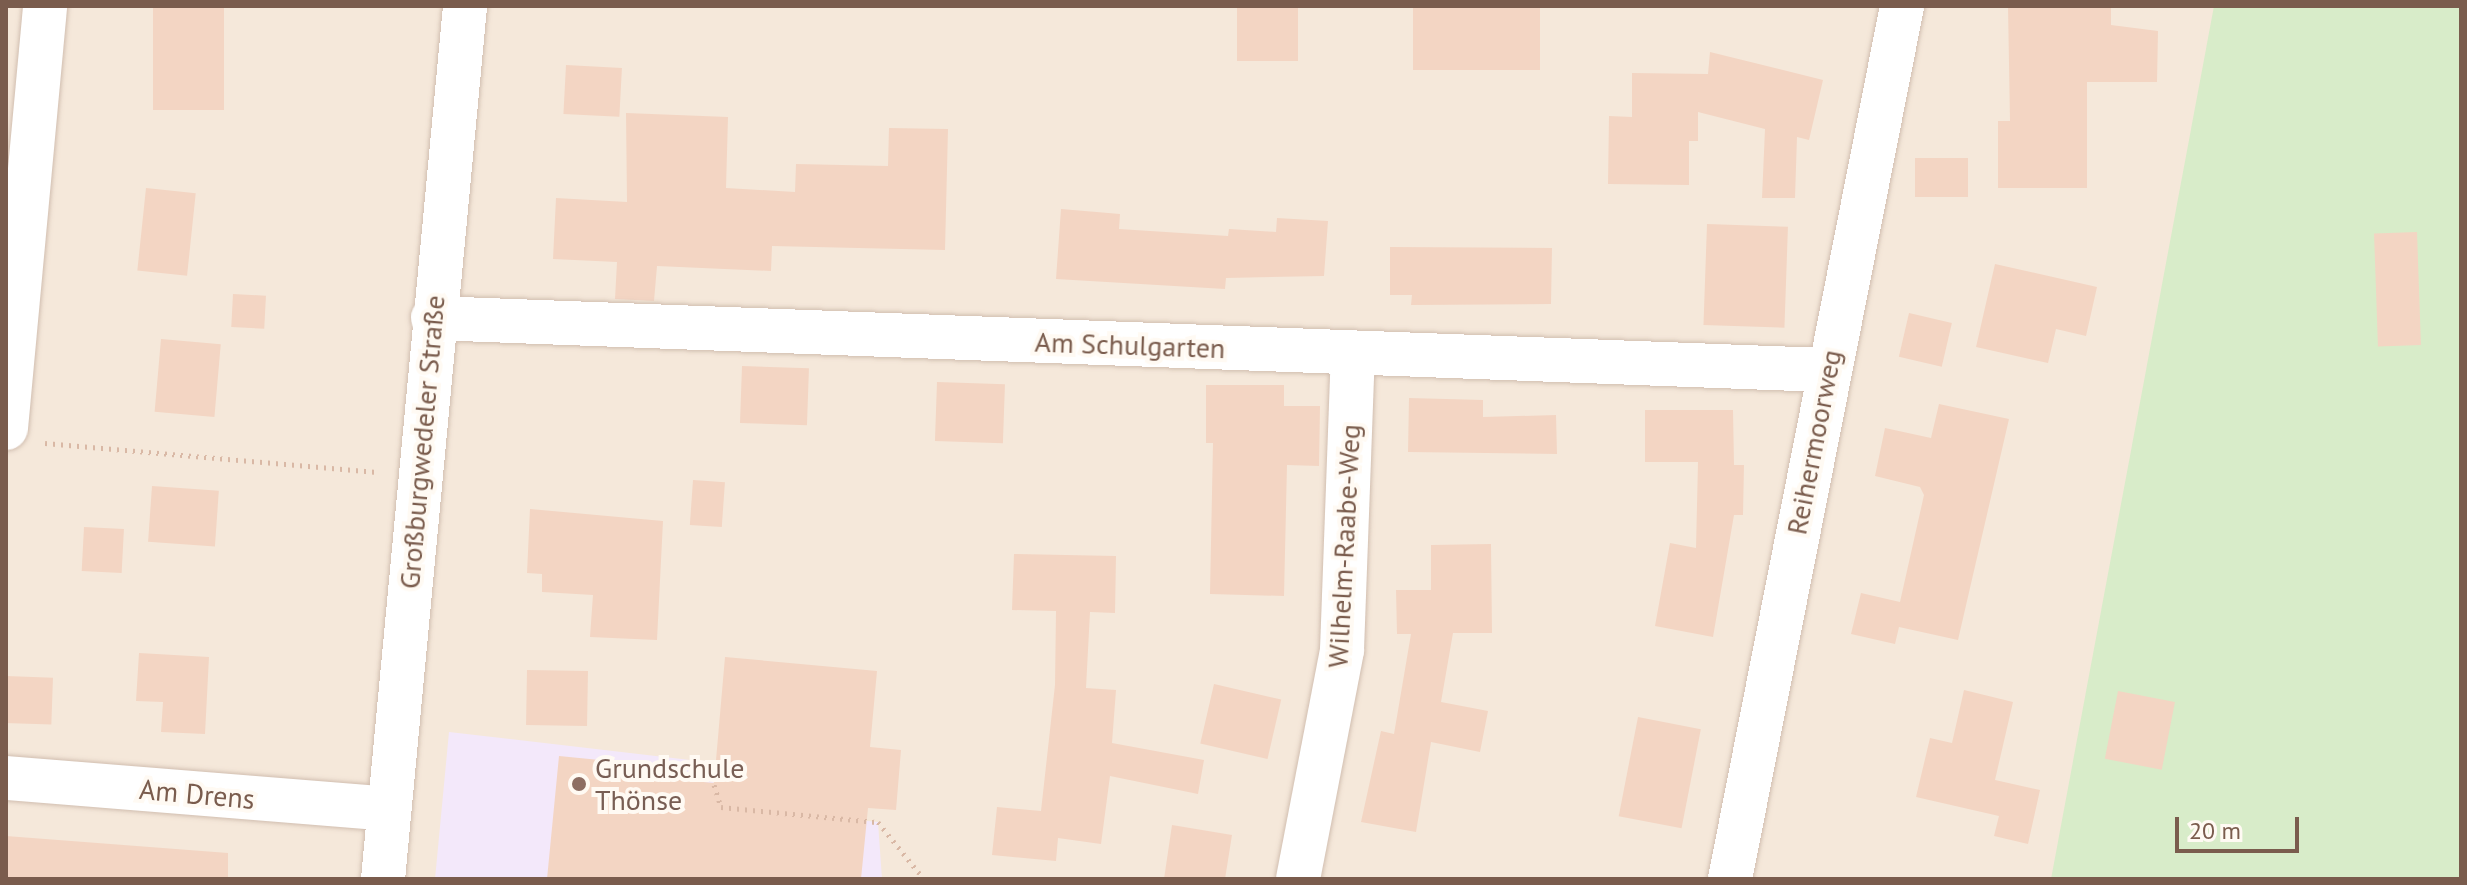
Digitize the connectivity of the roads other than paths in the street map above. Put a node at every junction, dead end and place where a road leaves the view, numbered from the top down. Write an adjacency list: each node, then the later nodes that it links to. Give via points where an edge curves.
1 (45, 6): 4 (street)
2 (465, 6): 5 (street, Großburgwedeler Straße)
3 (1902, 6): 7 (street, Reihermoorweg)
4 (22, 67): 8 (street)
5 (433, 318): 6 (street, Am Schulgarten); 10 (street, Großburgwedeler Straße)
6 (1353, 354): 7 (street, Am Schulgarten); 12 (street, Wilhelm-Raabe-Weg, via 1342,650)
7 (1827, 370): 13 (street, Reihermoorweg)
8 (22, 435)
9 (6, 778): 10 (street, Am Drens)
10 (388, 809): 11 (street, Großburgwedeler Straße)
11 (383, 879)
12 (1298, 879)
13 (1730, 879)

